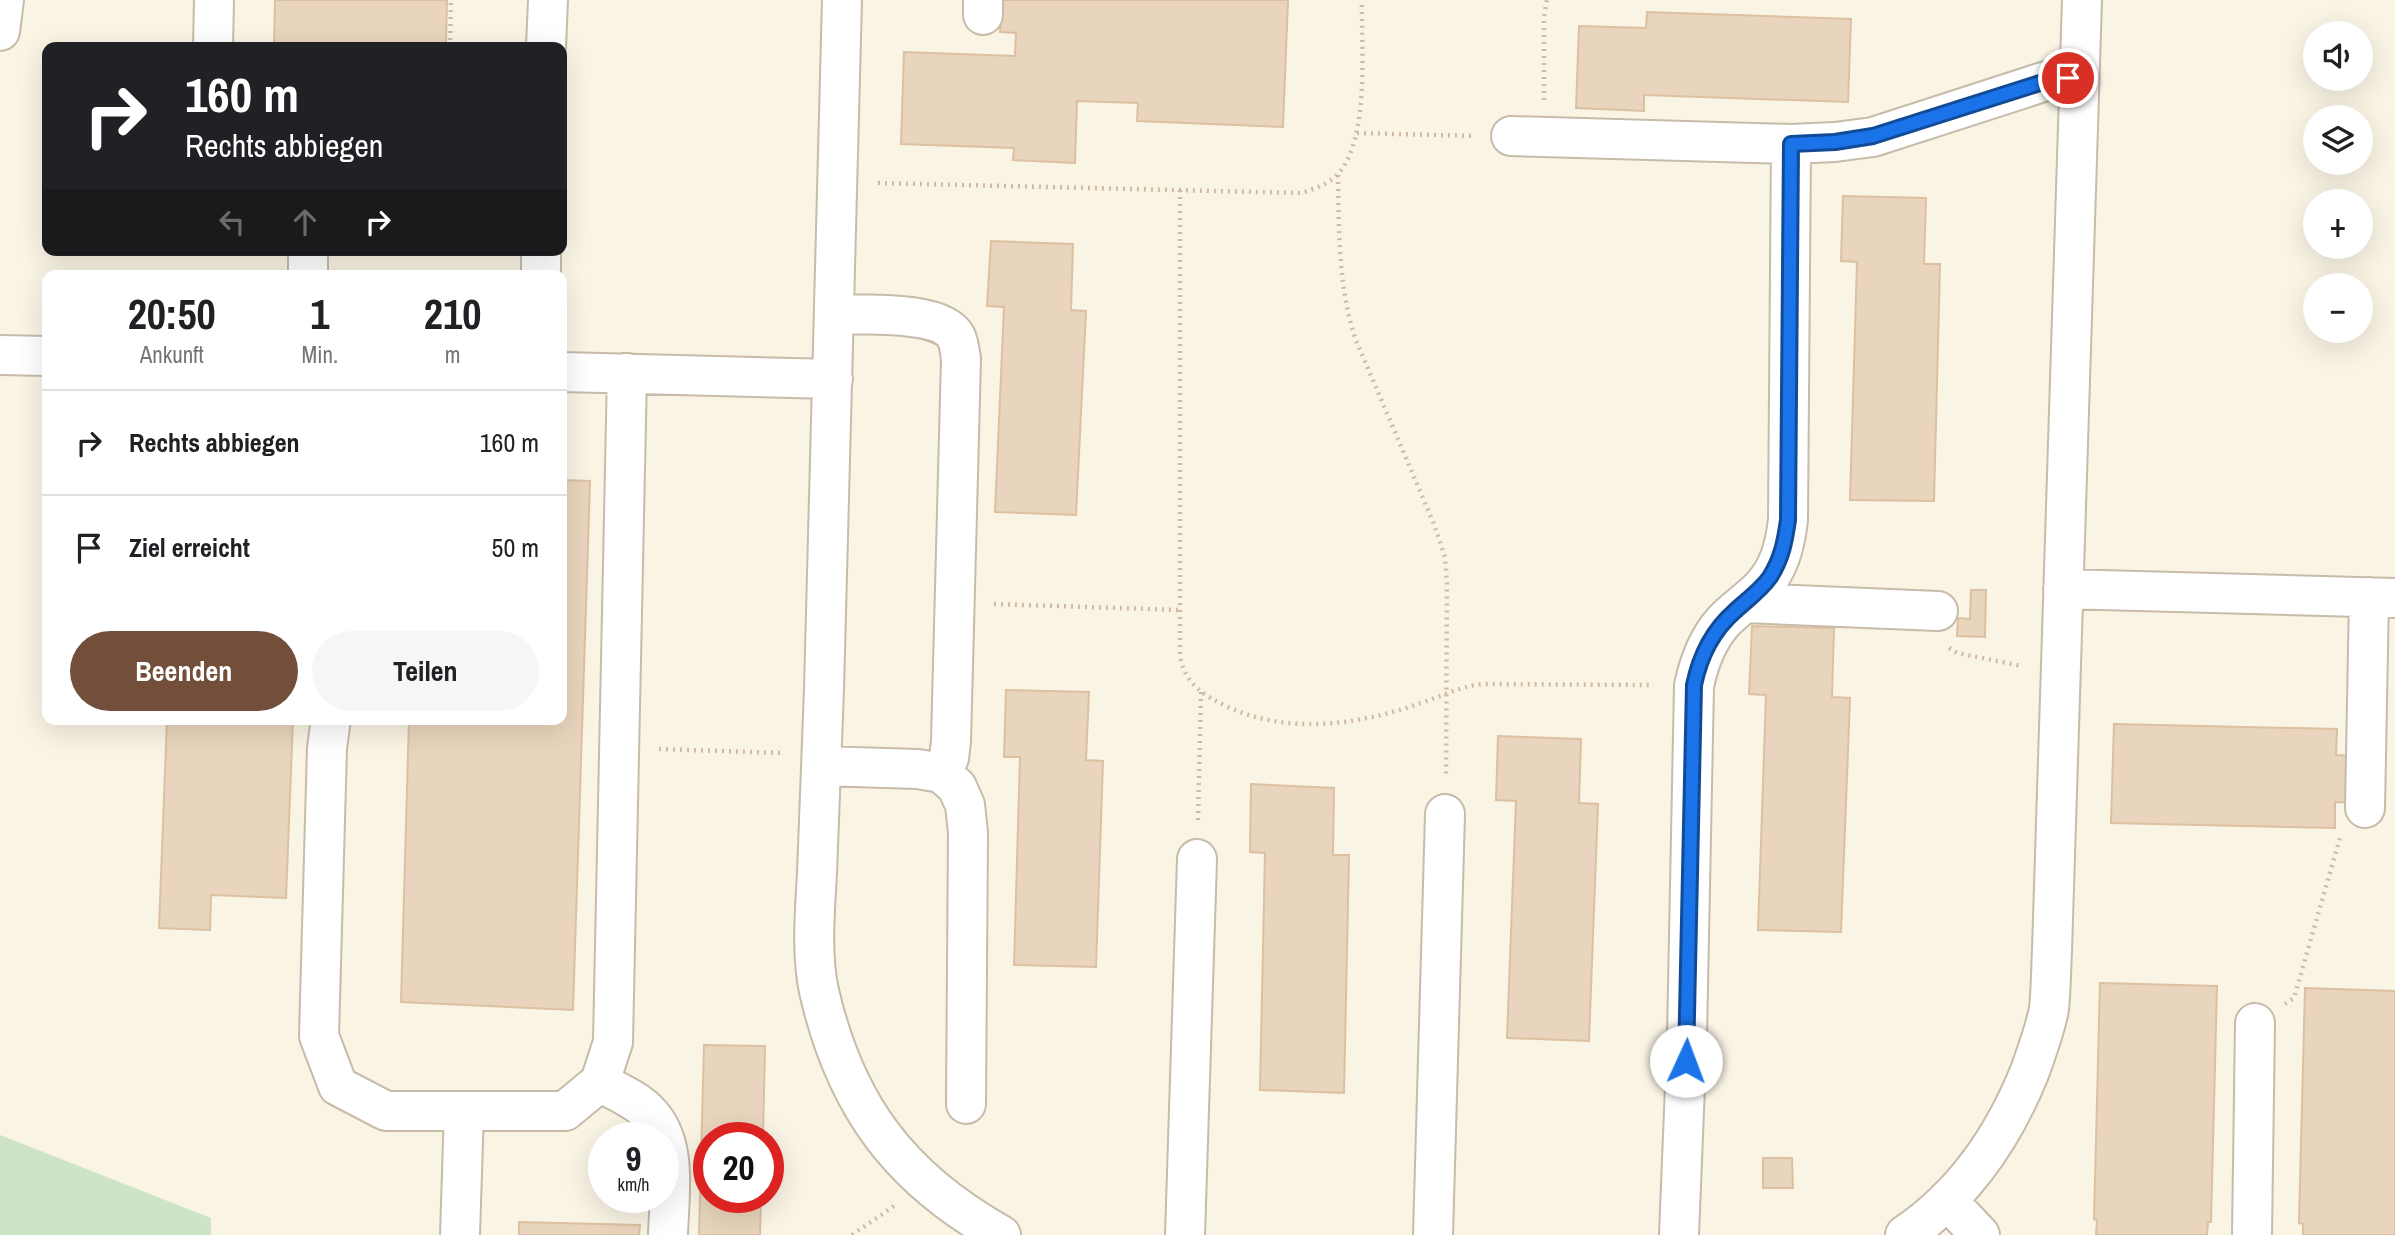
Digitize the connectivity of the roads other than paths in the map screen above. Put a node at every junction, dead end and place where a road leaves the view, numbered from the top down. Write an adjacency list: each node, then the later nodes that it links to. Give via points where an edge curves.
1 (4, 0): 6 (lane)
2 (214, 0): 7 (lane)
3 (548, 0): 8 (lane)
4 (842, 0): 12 (lane)
5 (2082, 0): 9 (lane)
6 (0, 31)
7 (213, 42)
8 (546, 42)
9 (2079, 77): 11 (lane, via 2043,82 1873,136); 18 (lane)
10 (1528, 137): 11 (lane)
11 (1791, 144): 20 (lane, via 1788,520 1779,560 1761,589)
12 (835, 314): 17 (lane); 24 (lane, via 912,317 938,323 955,335 961,359 951,741 950,758)
13 (0, 355): 14 (lane)
14 (42, 356)
15 (567, 372): 16 (lane)
16 (627, 373): 17 (lane); 29 (lane, via 613,1042)
17 (833, 379): 23 (lane)
18 (2063, 589): 19 (lane); 32 (lane, via 2049,1010 2011,1115)
19 (2382, 597): 25 (lane)
20 (1745, 603): 21 (lane); 38 (lane, via 1710,639 1694,685)
21 (1928, 610)
22 (330, 725): 31 (lane, via 319,1036 338,1086 386,1111)
23 (821, 760): 24 (lane); 35 (lane, via 814,929 818,989 836,1047 862,1107 889,1147 923,1183)
24 (941, 773): 30 (lane, via 957,787 965,805 968,833)
25 (2365, 808)
26 (1445, 814): 37 (lane)
27 (1197, 859): 36 (lane)
28 (2255, 1023): 41 (lane)
29 (600, 1082): 31 (lane, via 565,1111); 34 (lane, via 646,1110 664,1134 669,1165)
30 (966, 1104)
31 (464, 1111): 33 (lane)
32 (1947, 1200): 39 (lane); 40 (lane)
33 (460, 1235)
34 (668, 1235)
35 (1001, 1235)
36 (1185, 1235)
37 (1433, 1235)
38 (1679, 1235)
39 (1905, 1235)
40 (1980, 1235)
41 (2252, 1235)

